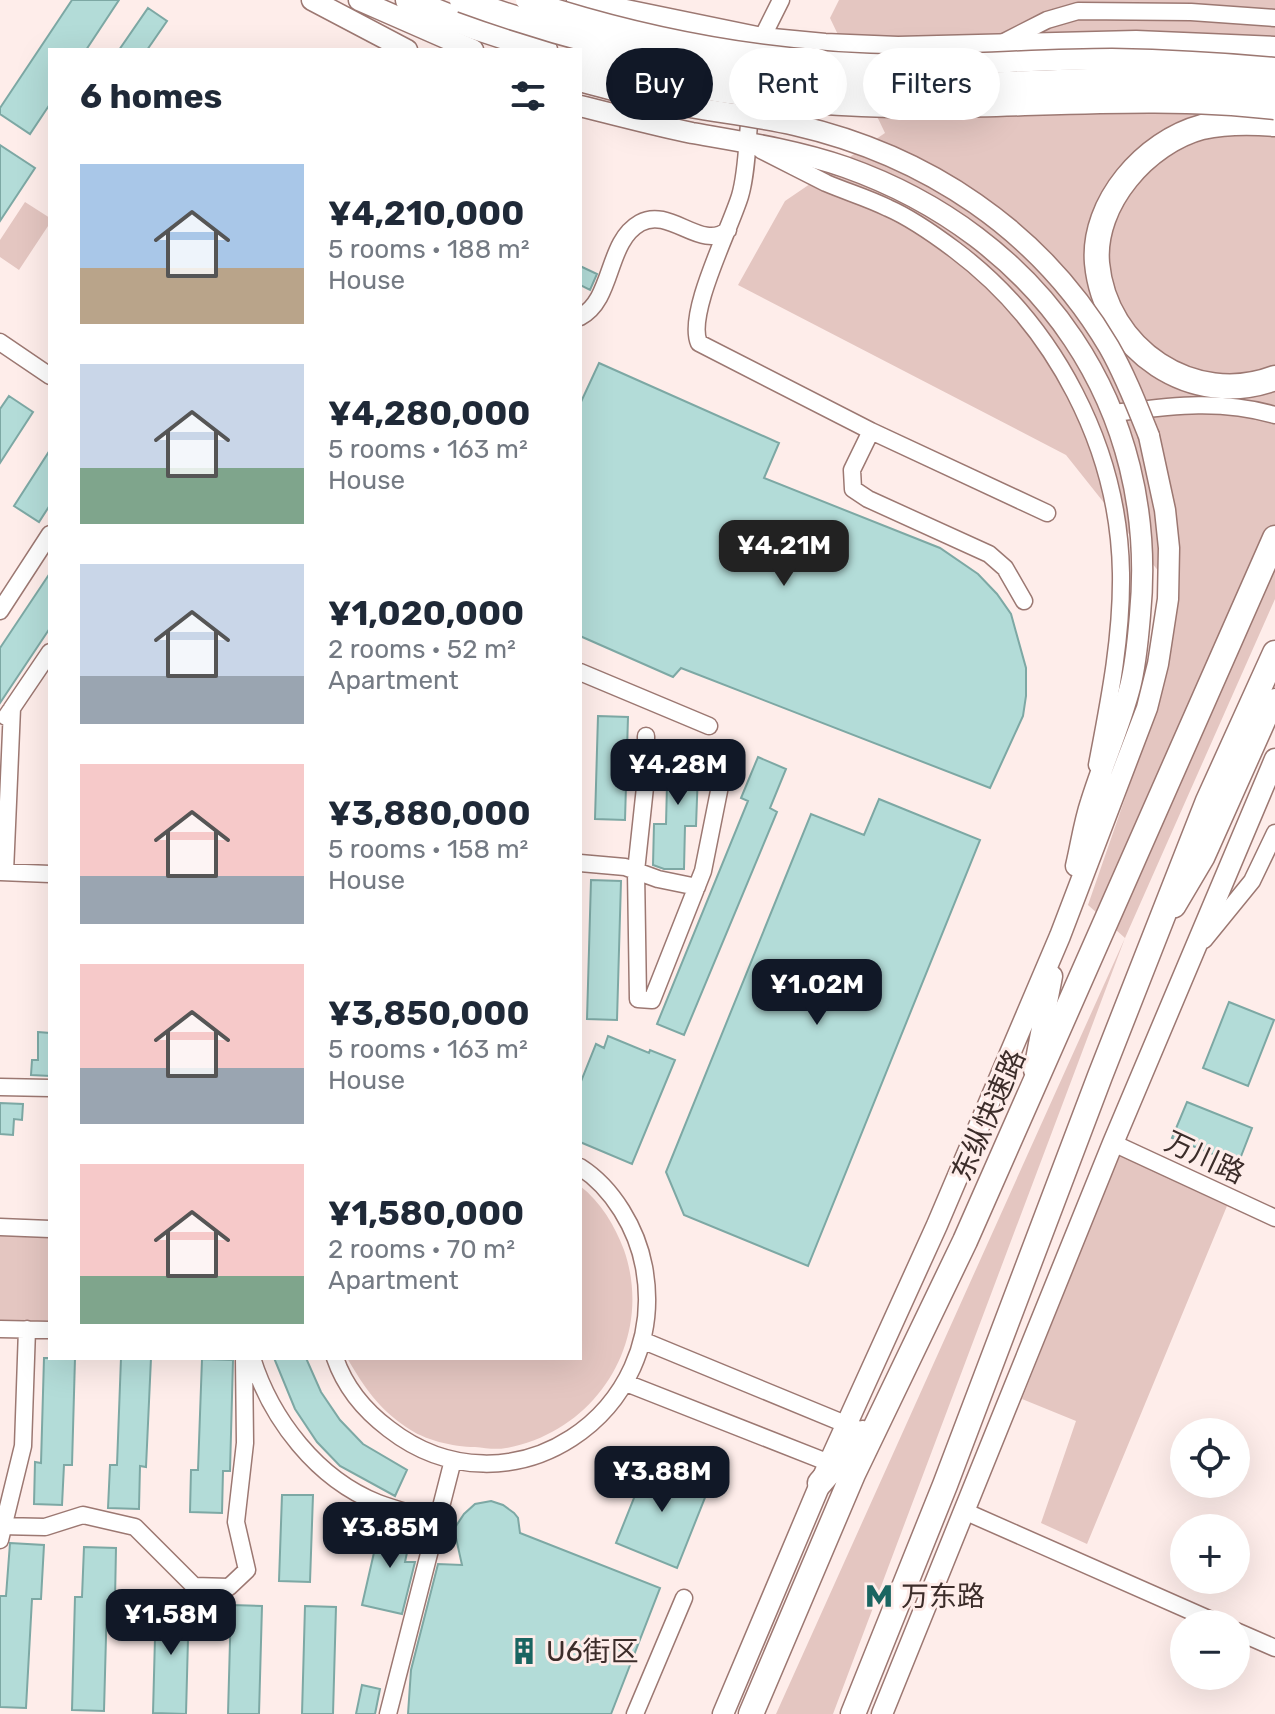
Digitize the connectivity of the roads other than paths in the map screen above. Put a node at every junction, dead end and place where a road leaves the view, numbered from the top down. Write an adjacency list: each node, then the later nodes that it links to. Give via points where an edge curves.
1 (312, 0): 14 (main road)
2 (359, 0): 15 (main road)
3 (408, 0): 16 (highway)
4 (462, 0): 22 (highway, bridge, via 615,48 775,76 918,85 1141,79)
5 (526, 0): 20 (main road, bridge, via 659,38 766,56 905,65 1109,59)
6 (577, 0): 10 (main road)
7 (781, 0): 10 (street)
8 (790, 0): 10 (street)
9 (1275, 18): 12 (street, via 1078,11)
10 (770, 39): 11 (main road); 17 (street); 27 (street)
11 (825, 44): 12 (main road); 18 (main road)
12 (1000, 44): 13 (main road, via 1136,41)
13 (1275, 47)
14 (403, 48)
15 (468, 48)
16 (539, 48)
17 (772, 48)
18 (799, 48)
19 (582, 60): 23 (highway, bridge, via 718,90 811,101 1167,100)
20 (1275, 68)
21 (582, 82): 59 (main road, bridge, via 661,102 794,125 881,152 931,175 998,218 1045,261 1111,350 1149,436 1165,510 1168,599 1158,664 1133,747)
22 (1275, 87)
23 (1275, 107)
24 (586, 109): 27 (main road)
25 (758, 120): 27 (main road)
26 (1275, 124): 33 (highway, via 1201,128 1166,143 1139,164 1115,196 1105,216 1097,262 1109,306 1132,343 1152,362 1205,385 1247,385)
27 (755, 146): 28 (street); 29 (street, via 733,235); 34 (main road, via 822,160 899,189 999,254 1037,290 1074,339); 52 (street, via 891,209 955,249 1012,299 1051,350 1082,411 1114,496 1121,572 1117,654)
28 (728, 230): 29 (street); 30 (street, via 711,237 661,220 636,225 591,309)
29 (703, 300): 36 (street, via 695,335 704,348)
30 (582, 316)
31 (2, 348): 32 (street)
32 (48, 375)
33 (1275, 378)
34 (1114, 413): 35 (street, via 1230,405); 52 (main road, via 1136,498 1141,614 1130,686)
35 (1275, 415)
36 (871, 431): 37 (street); 40 (street, via 852,470 853,489 989,554 1005,568)
37 (1047, 513)
38 (48, 537): 41 (street)
39 (1275, 538): 64 (highway, 东纵快速路)
40 (1024, 601)
41 (0, 611)
42 (1275, 653): 60 (highway, via 1208,801)
43 (48, 655): 46 (street)
44 (582, 673): 48 (street)
45 (1275, 699): 60 (main road, via 1204,858)
46 (12, 708): 47 (street); 56 (street)
47 (0, 725)
48 (709, 726)
49 (646, 736): 55 (street)
50 (1275, 759): 61 (main road)
51 (724, 766): 58 (street)
52 (1090, 805): 59 (main road)
53 (1275, 833): 61 (street, via 1252,881)
54 (582, 863): 55 (street)
55 (636, 871): 58 (street); 58 (street, via 638,999 652,1000)
56 (2, 872): 57 (street)
57 (48, 874)
58 (697, 887)
59 (1060, 936): 64 (main road); 78 (main road, via 937,1225)
60 (1151, 948): 92 (highway)
61 (1193, 953): 65 (main road)
62 (0, 1087): 63 (street)
63 (48, 1088)
64 (1029, 1098): 78 (highway, 东纵快速路, via 883,1410)
65 (1113, 1143): 67 (street, 万川路); 81 (main road)
66 (582, 1169): 73 (street, via 618,1204 640,1246 649,1293)
67 (1275, 1218)
68 (0, 1227): 69 (street)
69 (48, 1229)
70 (0, 1329): 71 (street)
71 (27, 1329): 72 (street); 83 (street, via 23,1446)
72 (48, 1330)
73 (644, 1341): 77 (street); 78 (street)
74 (244, 1360): 83 (street, via 245,1443 236,1522 247,1570 229,1587 194,1586 135,1527 83,1515 45,1527)
75 (253, 1360): 82 (street, via 276,1410 306,1455 375,1502)
76 (336, 1360): 79 (street, via 368,1413 407,1443)
77 (626, 1383): 79 (street, via 601,1415 570,1440 533,1457 493,1463); 80 (street)
78 (860, 1431): 80 (highway, 东纵快速路)
79 (453, 1460): 82 (street)
80 (834, 1471): 90 (main road); 91 (highway)
81 (964, 1511): 85 (street); 93 (main road)
82 (437, 1522): 88 (street)
83 (1, 1530)
84 (684, 1598): 89 (street)
85 (1188, 1610)
86 (1250, 1637): 87 (street)
87 (1275, 1648)
88 (388, 1714)
89 (635, 1714)
90 (723, 1714)
91 (751, 1714)
92 (853, 1714)
93 (882, 1714)

